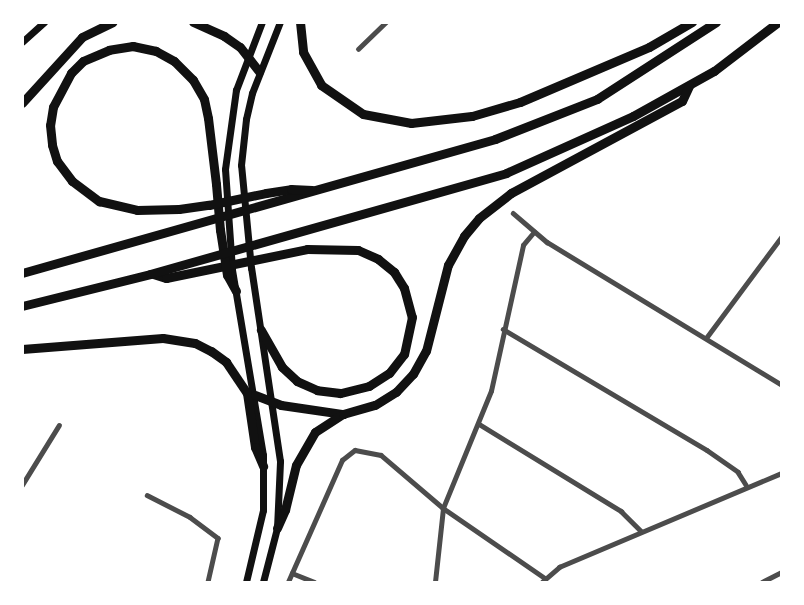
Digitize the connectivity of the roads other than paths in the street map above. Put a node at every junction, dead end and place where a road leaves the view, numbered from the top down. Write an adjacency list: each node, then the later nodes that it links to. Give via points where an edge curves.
1 (44, 22): 11 (main road)
2 (113, 22): 16 (highway, via 82,37)
3 (193, 22): 13 (highway, via 224,36)
4 (262, 22): 13 (main road)
5 (280, 22): 14 (main road)
6 (300, 22): 8 (highway, via 303,52 321,85 362,114 410,123 472,116 520,102 649,47)
7 (386, 22): 12 (street)
8 (692, 22)
9 (716, 22): 17 (highway, via 597,99 495,139)
10 (778, 22): 15 (highway)
11 (22, 42)
12 (358, 49)
13 (247, 57): 14 (highway); 23 (main road, via 231,111 225,169 227,229)
14 (259, 71): 25 (main road, via 246,119 241,165 254,288)
15 (689, 86): 22 (highway, via 633,116 506,173); 32 (highway, via 682,101 511,193 479,218 464,236 448,265 426,351 413,374 396,392 375,405)
16 (22, 103)
17 (320, 190): 21 (highway); 23 (highway, via 292,189 179,209 137,210 100,201 72,181 57,161 50,125 59,90 83,61 109,50 133,46 156,51 183,68 204,99 214,171 226,275)
18 (513, 213): 19 (street)
19 (534, 232): 26 (street, via 523,245); 27 (street)
20 (782, 236): 27 (street)
21 (22, 273)
22 (150, 274): 24 (highway); 25 (highway, via 166,278 307,250 358,250 378,259 394,272 404,288 412,317 404,354 389,373 369,386 340,393 317,390 297,381 282,367)
23 (236, 291): 30 (main road)
24 (22, 306)
25 (262, 330): 31 (main road)
26 (503, 330): 33 (street); 38 (street, via 707,450 738,472)
27 (706, 338): 29 (street)
28 (22, 349): 35 (highway, via 163,338 195,344 211,351 226,362 247,392 255,447)
29 (782, 385)
30 (255, 395): 31 (highway); 35 (main road)
31 (272, 401): 32 (highway); 41 (main road, via 280,461)
32 (343, 414): 41 (highway, via 315,432 300,454 285,510)
33 (479, 424): 40 (street); 42 (street, via 621,511)
34 (59, 425): 37 (street)
35 (264, 466): 47 (main road, via 260,527)
36 (782, 473): 38 (street)
37 (22, 484)
38 (746, 485): 42 (street)
39 (147, 495): 46 (street, via 190,517 218,538)
40 (443, 508): 43 (street, via 381,455 355,450 342,460); 45 (street); 51 (street)
41 (276, 528): 48 (main road)
42 (641, 530): 45 (street, via 559,566)
43 (292, 572): 49 (street); 50 (street)
44 (782, 572): 52 (street)
45 (543, 580)
46 (208, 582)
47 (246, 582)
48 (263, 582)
49 (288, 582)
50 (314, 582)
51 (435, 582)
52 (762, 582)

